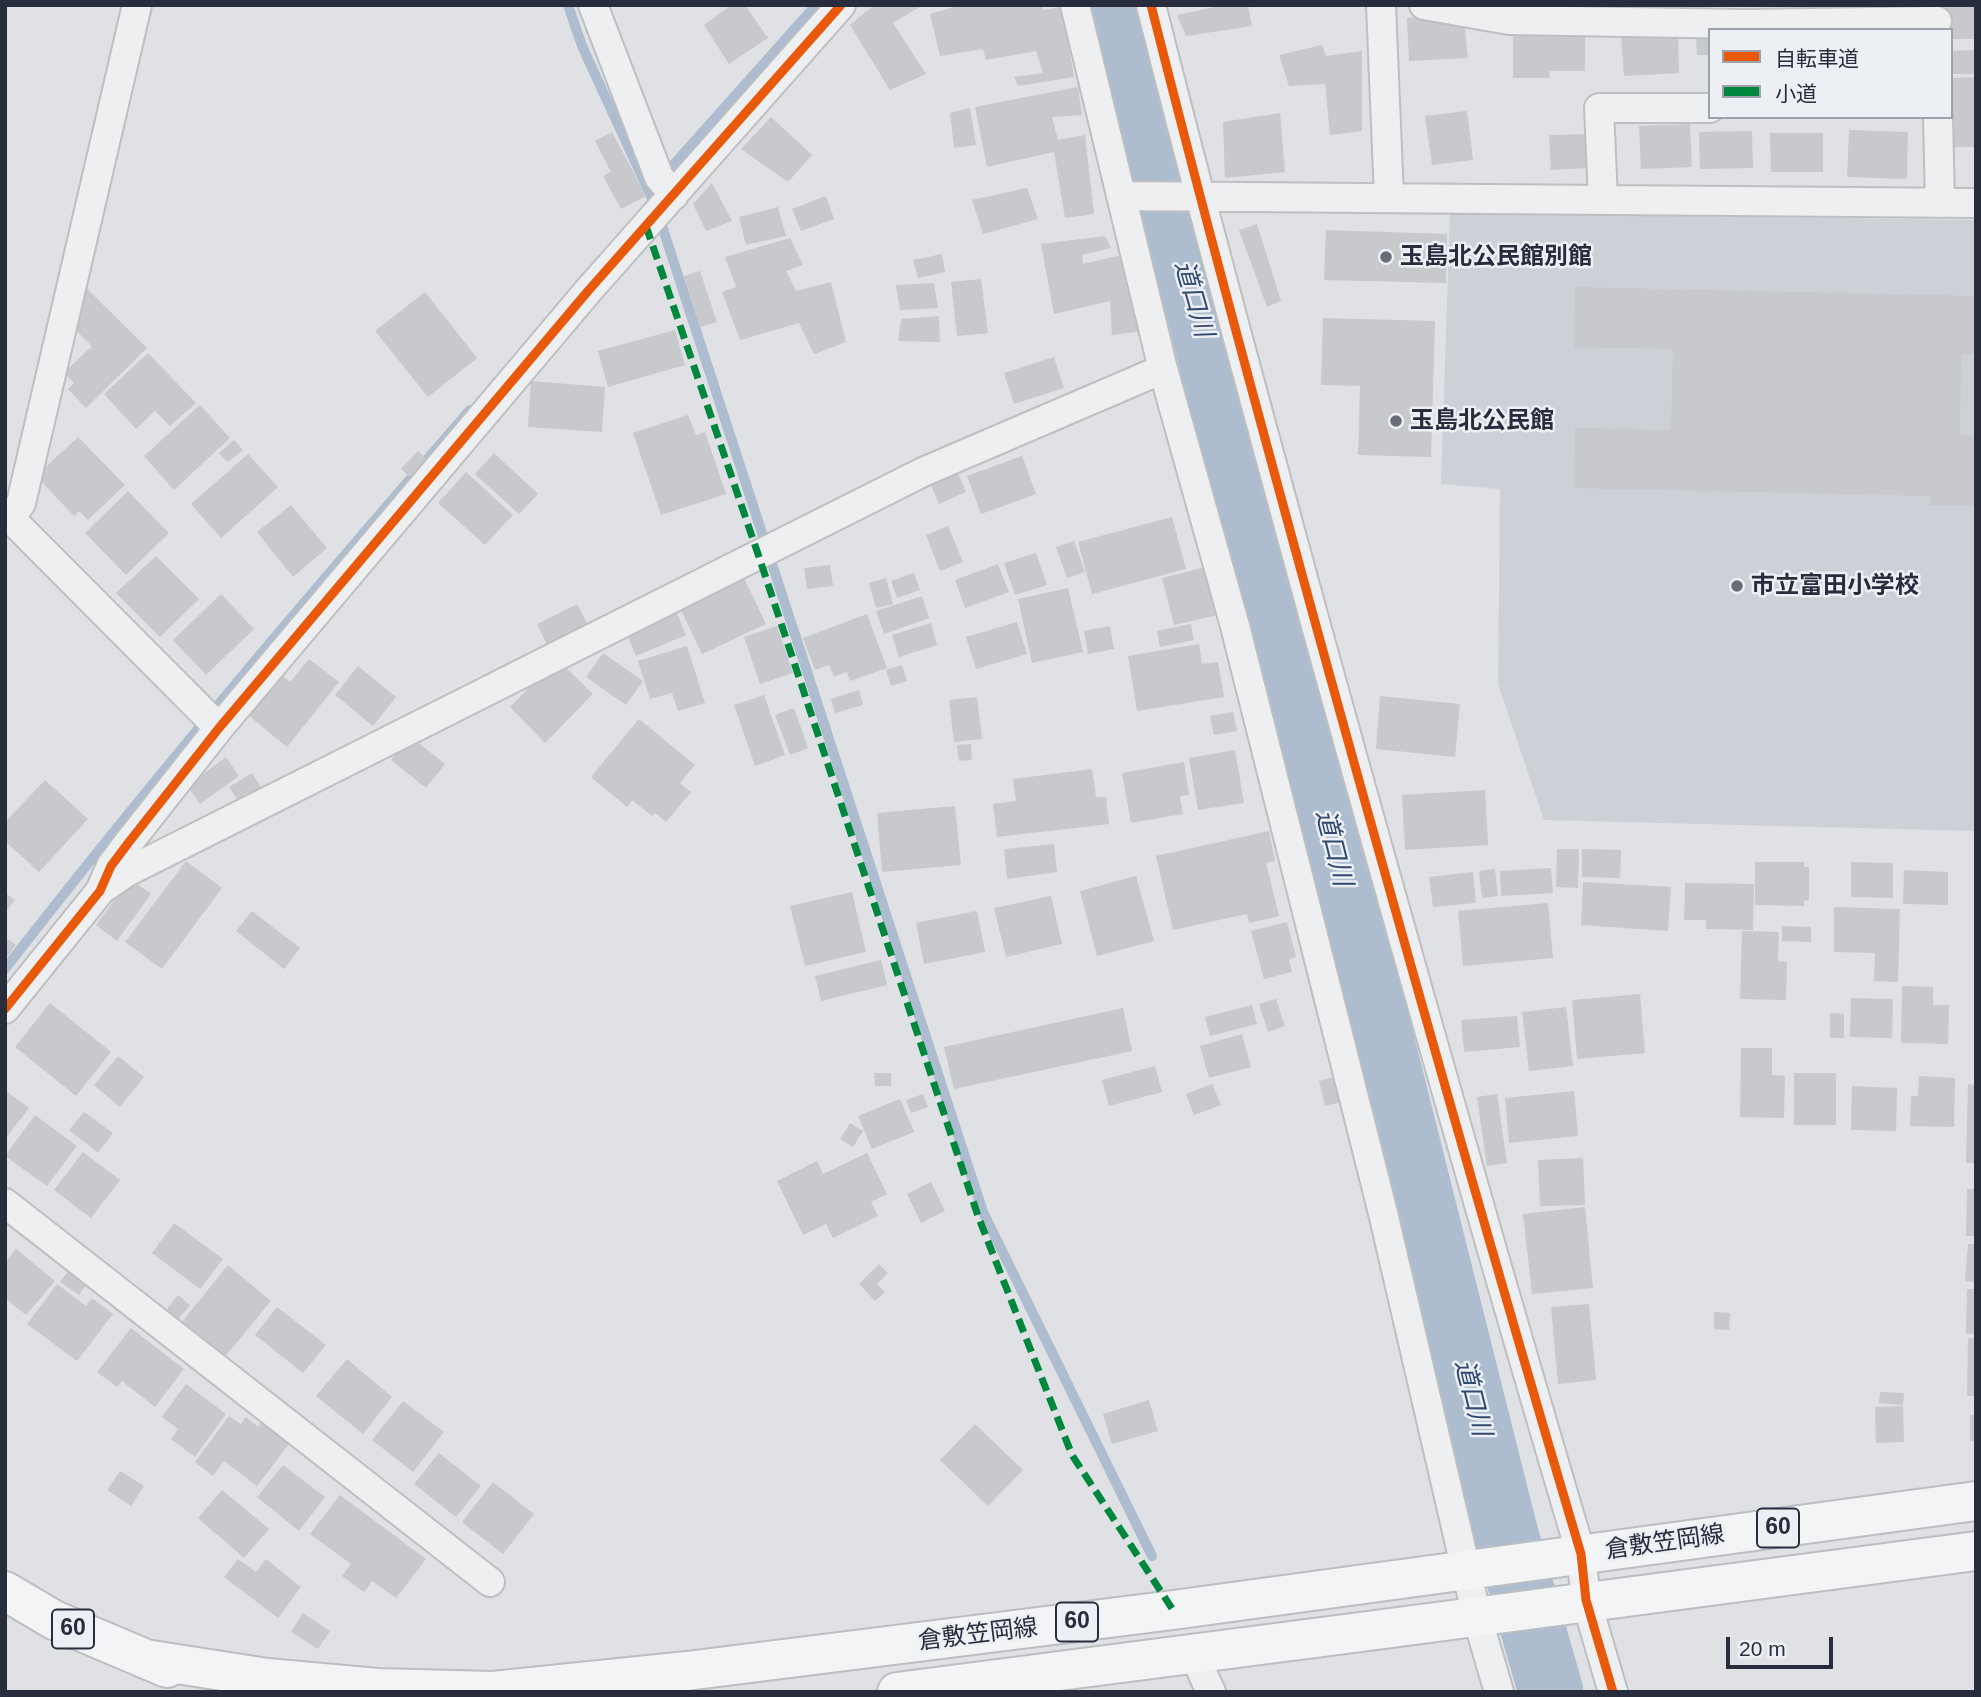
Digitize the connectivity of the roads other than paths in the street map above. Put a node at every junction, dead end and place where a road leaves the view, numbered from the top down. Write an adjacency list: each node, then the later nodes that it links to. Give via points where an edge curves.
1 (137, 5): 19 (street, via 21,503)
2 (593, 5): 11 (street, via 659,177)
3 (841, 5): 11 (street)
4 (1075, 5): 12 (street)
5 (1151, 5): 13 (street)
6 (1381, 5): 14 (street)
7 (1424, 5): 8 (street, via 1509,20 1745,24)
8 (1936, 19)
9 (1708, 108): 15 (street, via 1599,108)
10 (1938, 119): 16 (street)
11 (674, 195): 20 (street)
12 (1123, 196): 13 (street); 18 (street)
13 (1197, 196): 14 (street); 26 (street, via 1468,1170)
14 (1389, 198): 15 (street)
15 (1603, 200): 16 (street)
16 (1940, 202): 17 (street)
17 (1976, 203)
18 (1163, 369): 21 (street, via 923,472 768,548 127,872); 27 (street, via 1236,626 1383,1213)
19 (8, 515): 20 (street)
20 (211, 721): 21 (street, via 111,866)
21 (100, 891): 22 (street)
22 (5, 1009)
23 (5, 1203): 28 (street)
24 (1976, 1501): 26 (main road, 倉敷笠岡線 / 60)
25 (1976, 1551): 30 (main road, 倉敷笠岡線 / 60)
26 (1581, 1554): 27 (main road, 倉敷笠岡線 / 60); 30 (street)
27 (1466, 1570): 31 (street); 33 (main road, 倉敷笠岡線 / 60, via 687,1671 493,1691 377,1688 267,1678)
28 (490, 1582)
29 (5, 1591): 33 (main road, 倉敷笠岡線 / 60, via 54,1620)
30 (1586, 1600): 31 (main road, 倉敷笠岡線 / 60); 38 (street)
31 (1477, 1617): 32 (main road, 倉敷笠岡線 / 60); 37 (street)
32 (1194, 1655): 35 (main road, 倉敷笠岡線 / 60); 36 (street)
33 (145, 1659): 34 (main road, 倉敷笠岡線 / 60)
34 (225, 1692)
35 (897, 1692)
36 (1212, 1692)
37 (1499, 1692)
38 (1613, 1692)

